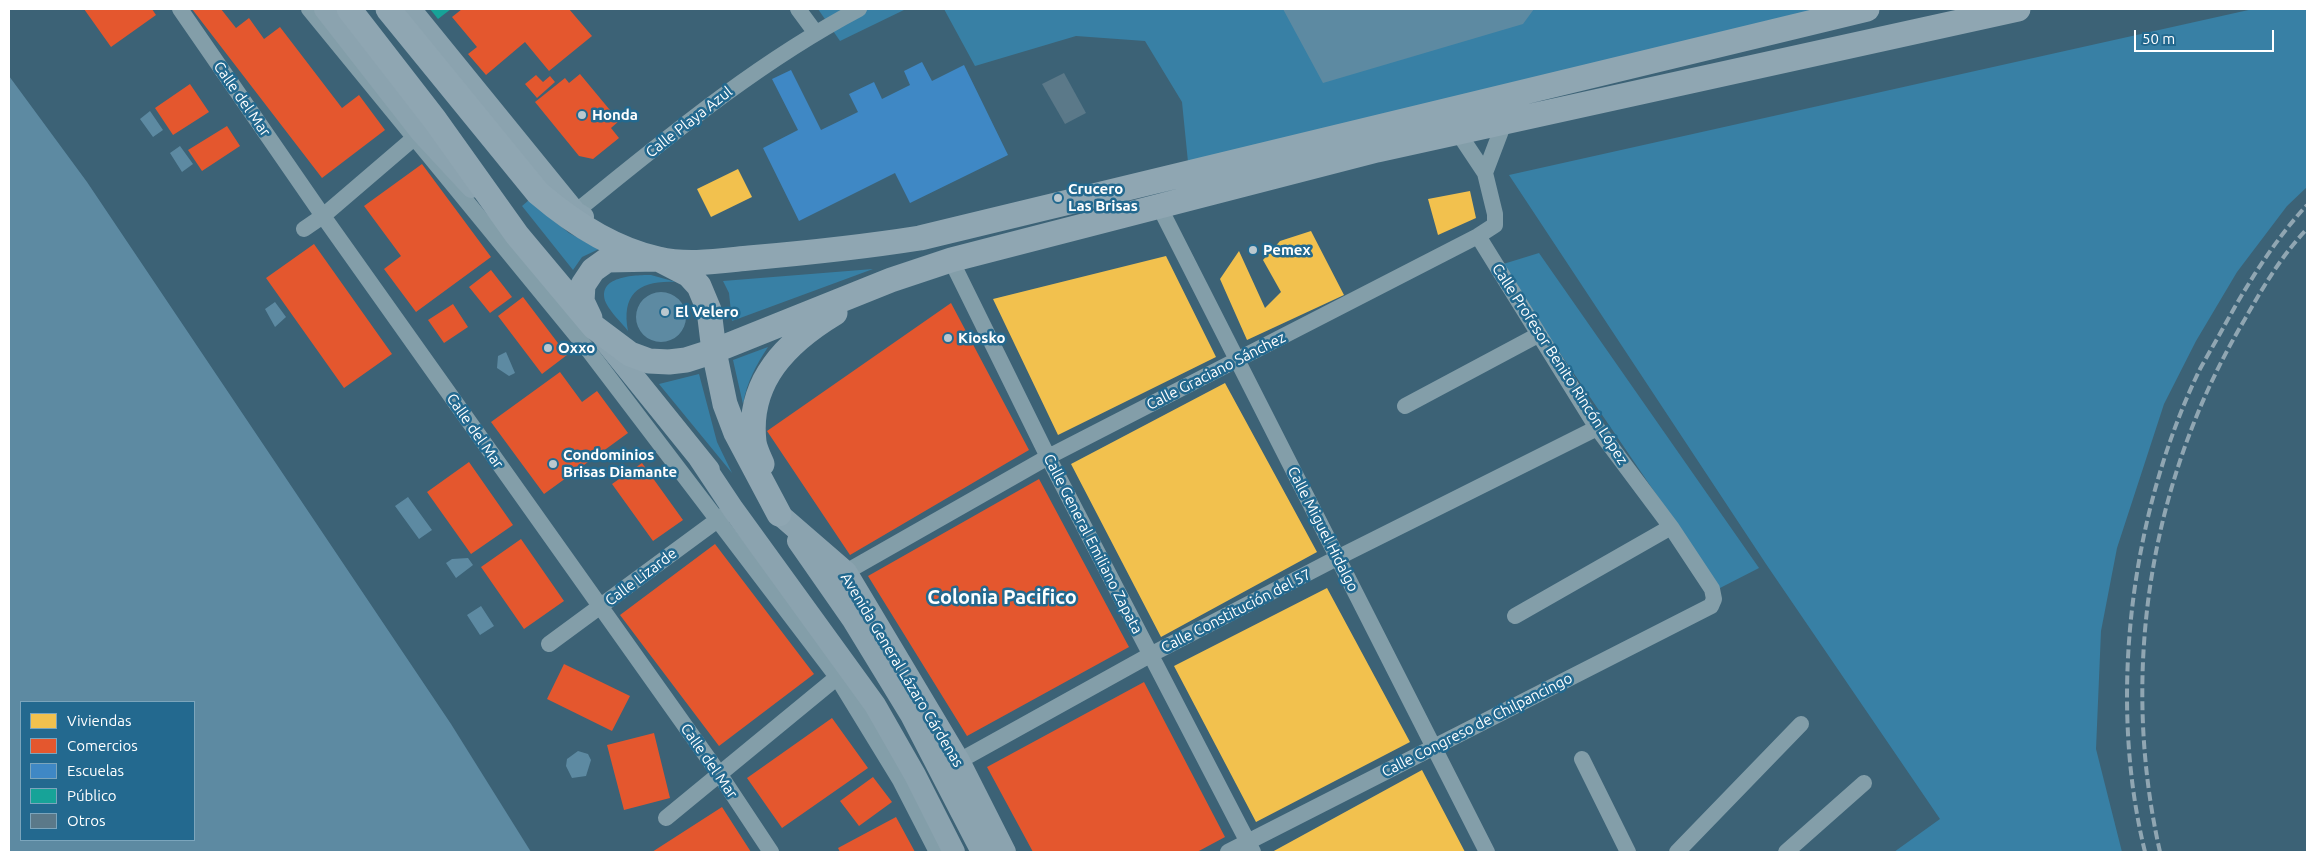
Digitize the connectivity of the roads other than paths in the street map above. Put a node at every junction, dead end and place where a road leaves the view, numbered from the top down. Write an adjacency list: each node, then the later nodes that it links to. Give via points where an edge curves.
1 (180, 9): 18 (street, Calle del Mar)
2 (309, 9): 13 (street)
3 (325, 9): 13 (main road)
4 (349, 9): 13 (main road)
5 (388, 9): 17 (main road, via 538,193)
6 (410, 9): 17 (main road)
7 (798, 9): 11 (street)
8 (859, 9): 11 (street, Calle Playa Azul)
9 (1867, 9): 21 (main road, via 920,238 843,250 694,263)
10 (2018, 9): 12 (main road)
11 (815, 32): 17 (street, Calle Playa Azul, via 722,95)
12 (1504, 123): 14 (main road); 15 (street)
13 (423, 130): 18 (street); 24 (main road); 32 (street, via 589,351)
14 (1457, 131): 15 (street); 16 (main road)
15 (1485, 173): 20 (street, Calle Graciano Sánchez, via 1496,214 1495,224)
16 (1159, 206): 22 (main road); 27 (street, Calle Miguel Hidalgo)
17 (571, 215): 21 (main road, via 614,243)
18 (323, 216): 19 (street); 38 (street, Calle del Mar)
19 (304, 230)
20 (1478, 236): 25 (street, Calle Profesor Benito Rincón López); 27 (street, Calle Graciano Sánchez)
21 (658, 259): 24 (main road, via 607,260 593,270 583,285 582,301); 26 (main road, via 689,275 699,286 709,310)
22 (951, 260): 23 (main road); 30 (street, Calle General Emiliano Zapata)
23 (890, 280): 26 (main road); 33 (main road, via 796,340 775,362 763,382 756,405 754,442)
24 (594, 327): 26 (main road, via 630,354 649,361 669,362); 31 (main road, Avenida General Lázaro Cárdenas)
25 (1538, 335): 28 (street); 29 (street, Calle Profesor Benito Rincón López)
26 (714, 351): 33 (main road, via 725,404 736,433)
27 (1237, 361): 30 (street, Calle Graciano Sánchez); 35 (street, Calle Miguel Hidalgo)
28 (1405, 406)
29 (1597, 428): 34 (street, Calle Profesor Benito Rincón López); 35 (street, Calle Constitución del 57)
30 (1048, 457): 36 (street, Calle Graciano Sánchez); 42 (street, Calle General Emiliano Zapata)
31 (699, 458): 32 (main road, Avenida General Lázaro Cárdenas); 40 (main road, Avenida General Lázaro Cárdenas, via 822,597)
32 (726, 514): 38 (street, Calle Lizarde); 43 (main road, Avenida General Lázaro Cárdenas)
33 (780, 514): 36 (main road, Avenida General Lázaro Cárdenas); 40 (main road, Avenida General Lázaro Cárdenas)
34 (1671, 527): 37 (street, Calle Profesor Benito Rincón López); 39 (street)
35 (1337, 558): 42 (street, Calle Constitución del 57); 45 (street, Calle Miguel Hidalgo)
36 (846, 572): 47 (main road, Avenida General Lázaro Cárdenas)
37 (1712, 590): 45 (street, Calle Congreso de Chilpancingo, via 1714,599 1711,606)
38 (600, 608): 41 (street, Calle Lizarde); 48 (street, Calle del Mar)
39 (1515, 616)
40 (853, 620): 55 (main road, Avenida General Lázaro Cárdenas, via 911,715)
41 (550, 644)
42 (1150, 656): 47 (street, Calle Constitución del 57); 51 (street, Calle General Emiliano Zapata)
43 (843, 672): 48 (street); 53 (street); 54 (main road, Avenida General Lázaro Cárdenas, via 879,712)
44 (1801, 724): 60 (street)
45 (1432, 747): 51 (street, Calle Congreso de Chilpancingo); 58 (street, Calle Miguel Hidalgo)
46 (1582, 759): 59 (street)
47 (958, 761): 56 (main road, Avenida General Lázaro Cárdenas)
48 (720, 775): 50 (street); 52 (street, Calle del Mar)
49 (1864, 783): 61 (street)
50 (666, 818)
51 (1250, 847): 57 (street, Calle Congreso de Chilpancingo)
52 (771, 852)
53 (937, 852)
54 (954, 852)
55 (982, 852)
56 (1005, 852)
57 (1228, 852)
58 (1487, 852)
59 (1628, 852)
60 (1676, 852)
61 (1786, 852)

